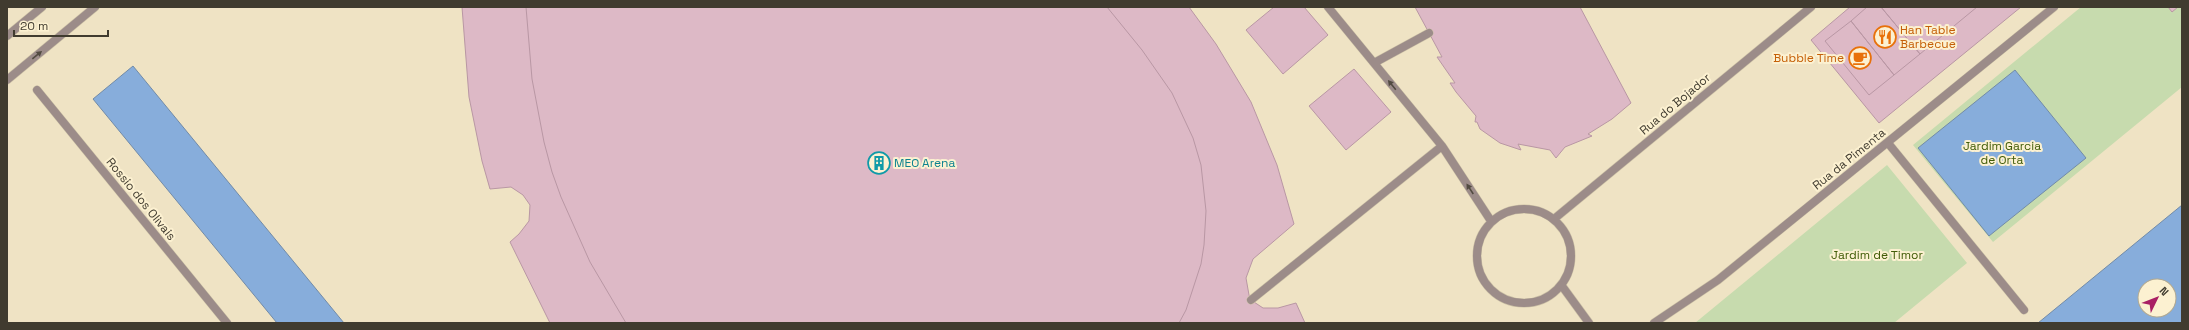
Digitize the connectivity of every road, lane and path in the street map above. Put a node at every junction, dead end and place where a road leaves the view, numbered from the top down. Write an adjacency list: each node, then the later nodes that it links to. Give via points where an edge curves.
1 (42, 7): 7 (street)
2 (96, 7): 9 (street, one-way to 2)
3 (1328, 7): 8 (street)
4 (1811, 7): 13 (street, Rua do Bojador)
5 (2054, 7): 11 (street, Rua da Pimenta)
6 (1429, 33): 8 (street)
7 (7, 36)
8 (1374, 63): 12 (street, one-way to 8)
9 (7, 80)
10 (37, 90): 18 (street, Rossio dos Olivais)
11 (1888, 143): 17 (street); 20 (street, Rua da Pimenta, via 1718,280)
12 (1442, 146): 14 (street, one-way to 12); 16 (street)
13 (1554, 219): 14 (street, via 1539,211 1522,208 1505,212); 15 (street, via 1565,233 1571,249 1570,268)
14 (1491, 221): 15 (street, via 1482,233 1477,249 1477,264 1482,279 1492,292 1505,300 1520,304 1536,302 1550,296)
15 (1562, 286): 19 (street)
16 (1251, 300)
17 (2024, 310)
18 (227, 323)
19 (1589, 323)
20 (1654, 323)

